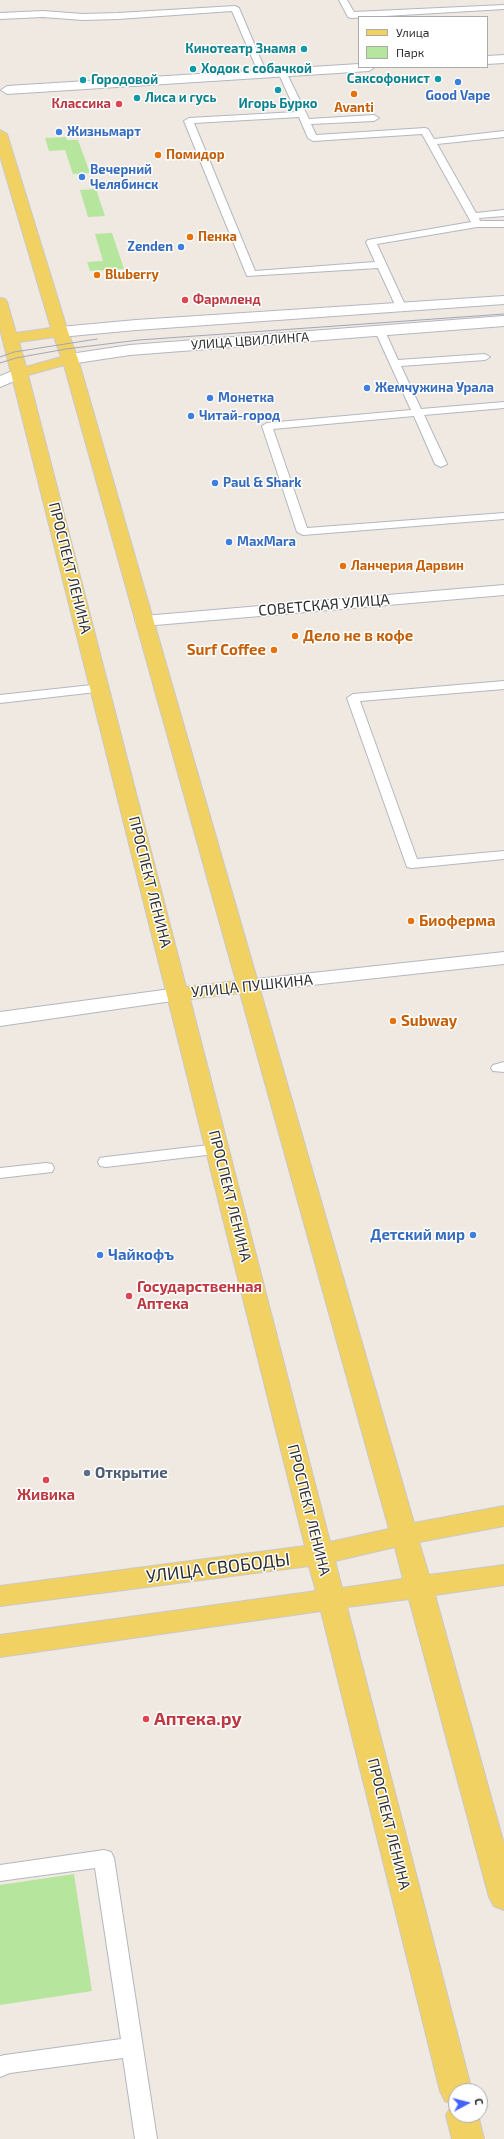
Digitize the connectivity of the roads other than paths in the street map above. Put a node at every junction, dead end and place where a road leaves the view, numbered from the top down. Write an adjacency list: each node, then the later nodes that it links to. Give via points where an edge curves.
1 (343, 0): 4 (lane, via 352,15)
2 (504, 7): 4 (lane)
3 (0, 16): 9 (lane, via 118,16 235,8)
4 (371, 16)
5 (504, 58): 6 (street)
6 (488, 60)
7 (358, 68): 8 (street)
8 (282, 72): 9 (street); 11 (lane)
9 (263, 74): 10 (street)
10 (7, 90)
11 (303, 118): 12 (lane); 15 (lane, via 313,138 425,131); 19 (lane, via 189,121 251,274)
12 (374, 118)
13 (0, 134): 25 (main road)
14 (504, 134): 15 (lane)
15 (430, 142): 17 (lane)
16 (504, 213): 17 (lane)
17 (475, 220): 18 (lane); 19 (lane, via 371,242)
18 (504, 224)
19 (382, 264): 22 (lane)
20 (504, 300): 22 (street, УЛИЦА ЦВИЛЛИНГА)
21 (0, 302): 26 (main road, ПРОСПЕКТ ЛЕНИНА)
22 (402, 307): 25 (street, УЛИЦА ЦВИЛЛИНГА)
23 (504, 322): 24 (street, УЛИЦА ЦВИЛЛИНГА)
24 (380, 331): 28 (street, УЛИЦА ЦВИЛЛИНГА, via 130,350); 29 (lane)
25 (60, 332): 26 (main road, УЛИЦА ЦВИЛЛИНГА); 28 (main road)
26 (5, 339): 30 (main road, ПРОСПЕКТ ЛЕНИНА)
27 (485, 357): 29 (lane)
28 (70, 359): 30 (main road, УЛИЦА ЦВИЛЛИНГА); 37 (main road)
29 (395, 363): 33 (lane)
30 (20, 372): 31 (street, УЛИЦА ЦВИЛЛИНГА); 39 (main road, ПРОСПЕКТ ЛЕНИНА)
31 (0, 382)
32 (504, 405): 33 (lane)
33 (417, 412): 34 (lane); 35 (lane, via 267,426 303,532)
34 (441, 464)
35 (504, 516)
36 (504, 590): 37 (street, СОВЕТСКАЯ УЛИЦА)
37 (144, 621): 43 (main road)
38 (504, 685): 41 (lane, via 353,698 412,864)
39 (101, 688): 40 (lane); 44 (main road, ПРОСПЕКТ ЛЕНИНА)
40 (0, 699)
41 (504, 855)
42 (504, 958): 43 (street, УЛИЦА ПУШКИНА)
43 (248, 986): 44 (main road, УЛИЦА ПУШКИНА); 51 (main road)
44 (178, 994): 45 (street, УЛИЦА ПУШКИНА); 46 (main road, ПРОСПЕКТ ЛЕНИНА)
45 (0, 1019)
46 (218, 1149): 47 (lane); 52 (main road, ПРОСПЕКТ ЛЕНИНА)
47 (106, 1162)
48 (46, 1168): 49 (lane)
49 (0, 1173)
50 (504, 1516): 51 (main road, УЛИЦА СВОБОДЫ)
51 (404, 1536): 52 (main road, УЛИЦА СВОБОДЫ); 54 (main road)
52 (321, 1554): 55 (main road, УЛИЦА СВОБОДЫ); 56 (main road, ПРОСПЕКТ ЛЕНИНА)
53 (504, 1575): 54 (main road)
54 (419, 1587): 56 (main road); 59 (main road)
55 (0, 1596)
56 (332, 1601): 57 (main road); 62 (main road, ПРОСПЕКТ ЛЕНИНА)
57 (0, 1646)
58 (0, 1873): 60 (lane, via 104,1858)
59 (504, 1897)
60 (132, 2047): 61 (lane, via 5,2064); 64 (lane)
61 (0, 2068)
62 (454, 2083)
63 (464, 2123): 65 (main road)
64 (146, 2139)
65 (468, 2139)

